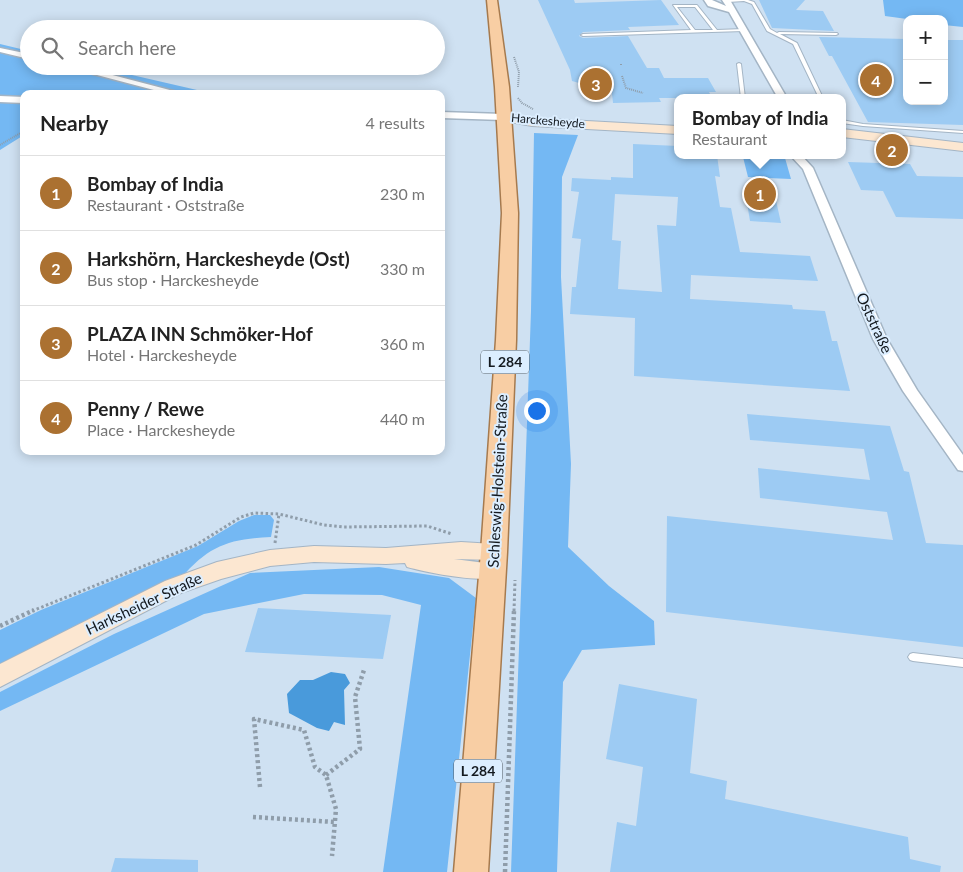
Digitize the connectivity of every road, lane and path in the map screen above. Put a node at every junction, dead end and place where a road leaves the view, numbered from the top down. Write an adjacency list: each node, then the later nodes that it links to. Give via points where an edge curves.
1 (492, 0): 25 (main road, Schleswig-Holstein-Straße / L 284)
2 (727, 1): 5 (street); 9 (lane, via 753,3 766,28)
3 (706, 2): 4 (lane); 5 (street)
4 (696, 6): 6 (lane); 8 (lane, via 674,6)
5 (733, 10): 7 (street)
6 (715, 30): 7 (lane); 8 (lane)
7 (744, 30): 20 (street)
8 (693, 31): 11 (lane)
9 (776, 34): 10 (lane); 21 (lane, via 795,43)
10 (836, 34)
11 (583, 35)
12 (0, 50): 13 (street)
13 (20, 55)
14 (739, 64): 19 (lane)
15 (103, 75): 17 (street)
16 (622, 76): 18 (path, via 626,88)
17 (164, 90)
18 (643, 93)
19 (743, 94)
20 (781, 94)
21 (819, 94)
22 (0, 99): 23 (street)
23 (20, 100)
24 (445, 115): 25 (street)
25 (504, 117): 26 (main road, Harckesheyde, via 533,114); 28 (main road, Harckesheyde, via 532,122); 42 (main road, Schleswig-Holstein-Straße / L 284, via 510,214)
26 (674, 122)
27 (846, 122): 29 (lane)
28 (674, 130)
29 (963, 132)
30 (20, 133): 33 (path)
31 (846, 133): 34 (main road)
32 (846, 141): 35 (main road)
33 (0, 144)
34 (963, 147)
35 (963, 154)
36 (799, 159): 38 (street, Oststraße)
37 (809, 159): 38 (street, Oststraße)
38 (808, 168): 39 (street, Oststraße, via 880,339 926,415)
39 (963, 466)
40 (279, 514): 41 (path)
41 (270, 558): 42 (main road, Harksheider Straße, via 314,554 386,556 458,568); 46 (main road, Harksheider Straße, via 192,578)
42 (494, 561): 52 (main road, Schleswig-Holstein-Straße / L 284)
43 (913, 657): 44 (lane)
44 (963, 663)
45 (364, 670): 47 (path, via 355,697 360,749)
46 (0, 676)
47 (326, 775): 48 (path, via 315,767 304,730 254,719); 50 (path, via 336,809)
48 (260, 788)
49 (253, 818): 50 (path)
50 (335, 822): 51 (path)
51 (332, 856)
52 (471, 872)

